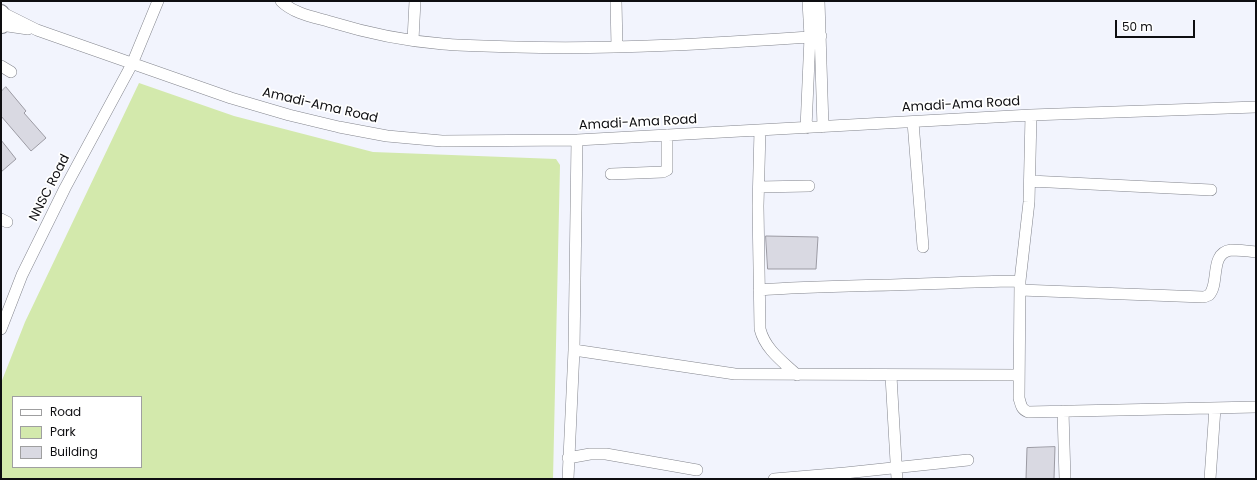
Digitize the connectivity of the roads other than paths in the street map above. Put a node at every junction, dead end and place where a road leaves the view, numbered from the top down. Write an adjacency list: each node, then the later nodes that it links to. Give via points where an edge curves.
1 (158, 1): 11 (street, NNSC Road)
2 (281, 1): 9 (street, via 298,12 340,25 388,37)
3 (415, 1): 9 (street)
4 (616, 1): 10 (street)
5 (808, 1): 8 (street)
6 (819, 1): 8 (street)
7 (1, 19): 11 (street, Amadi-Ama Road)
8 (815, 36): 10 (street); 17 (street); 18 (street)
9 (413, 40): 10 (street, via 444,44)
10 (617, 47)
11 (132, 64): 21 (street, Amadi-Ama Road, via 289,115 387,136 442,141); 31 (street, NNSC Road, via 65,188 22,275)
12 (1, 66): 13 (street)
13 (11, 72)
14 (1256, 107): 15 (street, Amadi-Ama Road)
15 (1031, 114): 16 (street, Amadi-Ama Road); 23 (street)
16 (913, 122): 17 (street, Amadi-Ama Road); 27 (street)
17 (824, 127): 18 (street, Amadi-Ama Road)
18 (806, 128): 19 (street, Amadi-Ama Road)
19 (760, 130): 20 (street, Amadi-Ama Road); 25 (street)
20 (667, 135): 21 (street, Amadi-Ama Road); 22 (street, via 667,170)
21 (577, 140): 32 (street)
22 (611, 174)
23 (1030, 182): 26 (street); 29 (street)
24 (809, 186): 25 (street)
25 (759, 187): 30 (street)
26 (1210, 190)
27 (923, 247)
28 (1256, 252): 29 (street, via 1230,250 1221,256 1212,288 1203,298)
29 (1020, 286): 30 (street, via 996,281); 34 (street)
30 (759, 290): 33 (street, via 760,330 763,340)
31 (1, 328)
32 (574, 350): 33 (street, via 735,374); 39 (street)
33 (797, 375): 35 (street)
34 (1020, 375): 35 (street); 38 (street, via 1020,405 1023,410)
35 (892, 376): 41 (street)
36 (1256, 407): 37 (street)
37 (1216, 408): 38 (street); 47 (street)
38 (1063, 411): 46 (street)
39 (568, 458): 42 (street, via 606,454); 43 (street)
40 (968, 460): 41 (street)
41 (896, 467): 44 (street); 45 (street)
42 (697, 470)
43 (568, 479)
44 (774, 479)
45 (897, 479)
46 (1065, 479)
47 (1210, 479)

